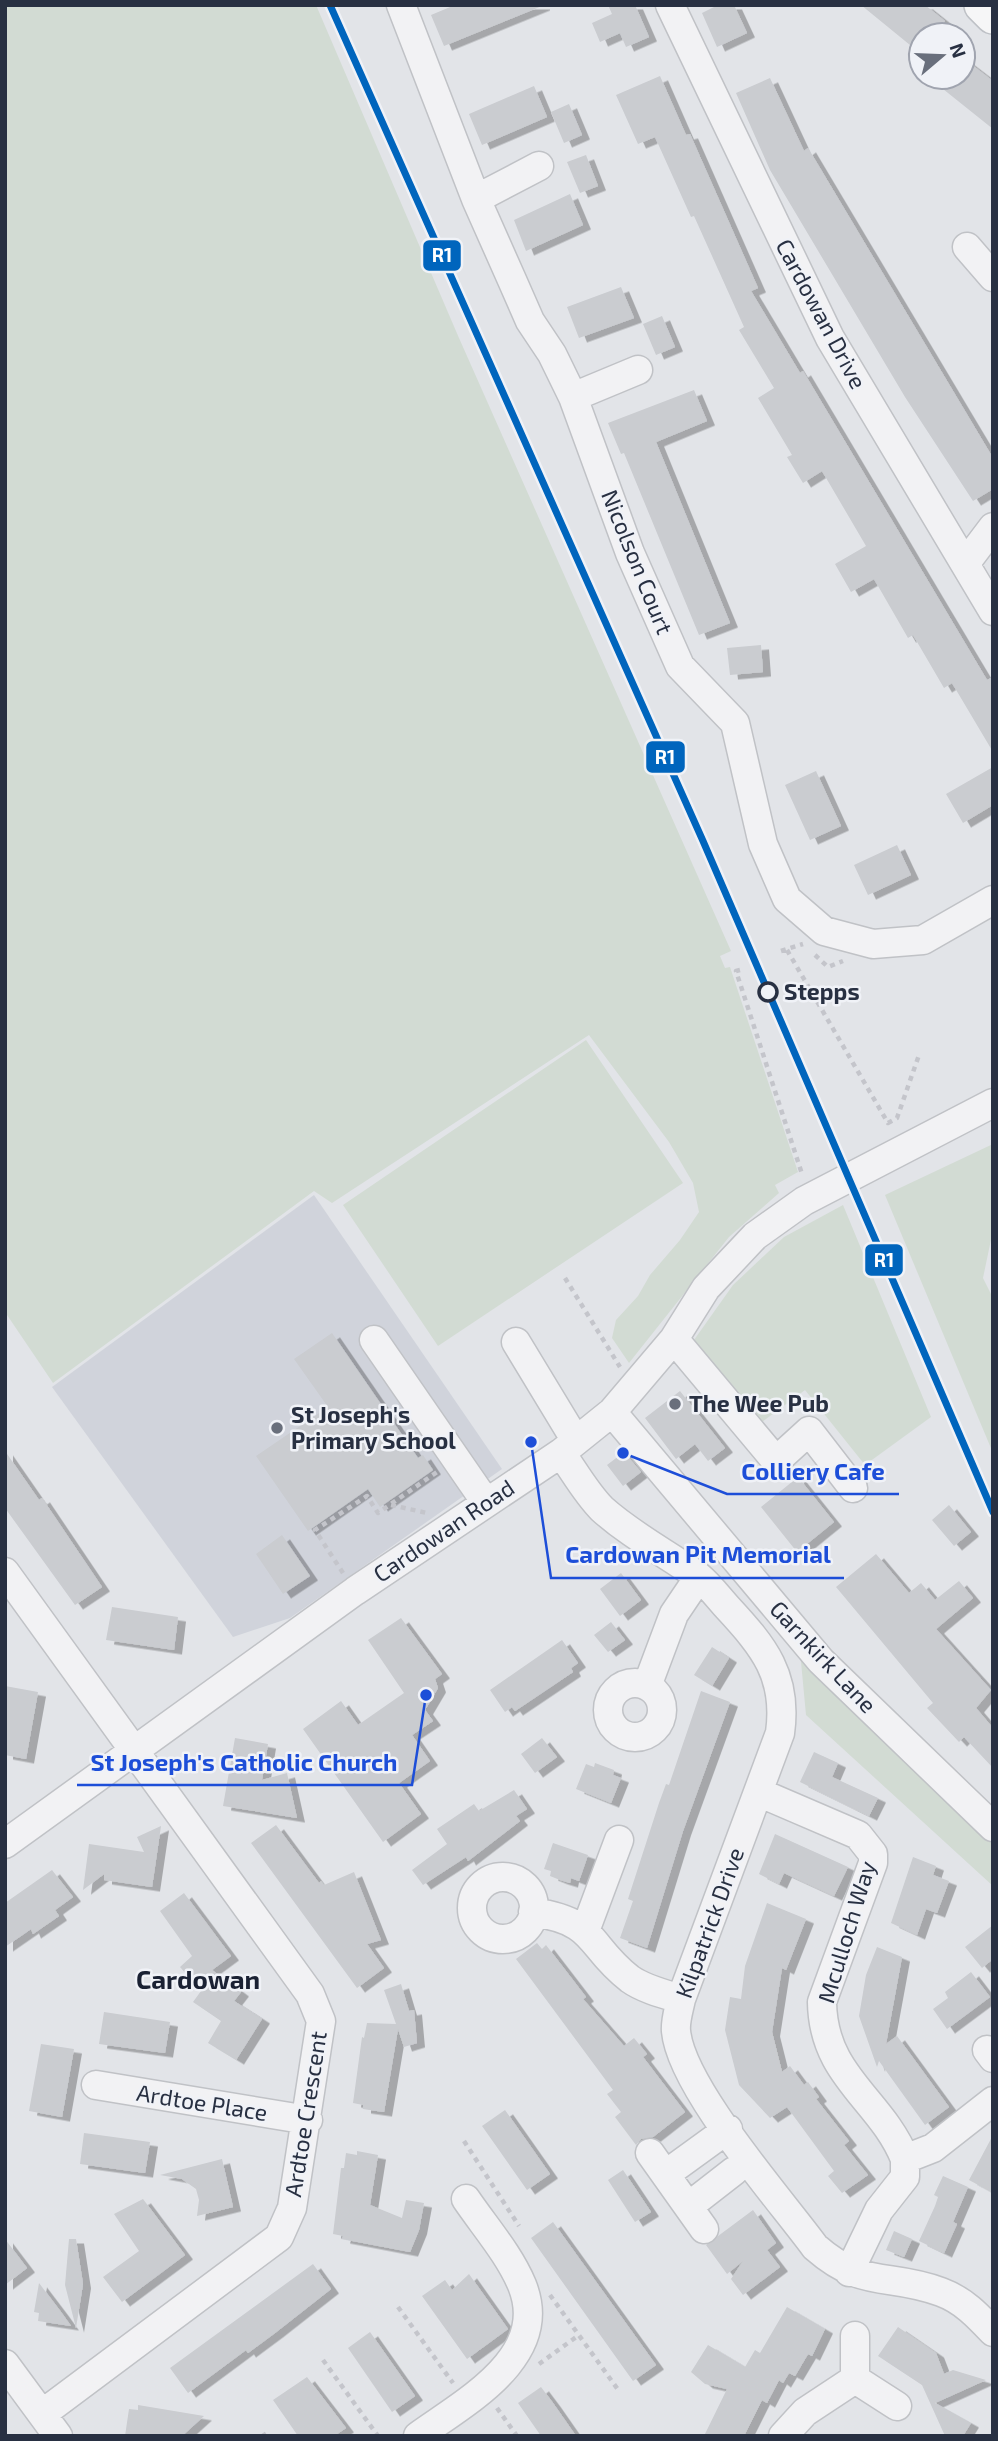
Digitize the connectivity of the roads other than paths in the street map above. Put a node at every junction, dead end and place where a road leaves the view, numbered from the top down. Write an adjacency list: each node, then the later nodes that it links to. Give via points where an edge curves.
1 (401, 5): 6 (street, Nicolson Court)
2 (670, 5): 12 (street, Cardowan Drive, via 830,338)
3 (982, 5): 4 (main road)
4 (993, 16)
5 (539, 166): 6 (street)
6 (476, 199): 10 (street, Nicolson Court, via 530,321)
7 (967, 247): 8 (street)
8 (993, 277)
9 (638, 370): 10 (street)
10 (573, 397): 14 (street, Nicolson Court, via 630,553 680,666 735,723 763,844 788,899 824,931 873,944 923,940)
11 (993, 527): 12 (street)
12 (965, 564): 13 (street, Cardowan Drive)
13 (993, 611)
14 (993, 900)
15 (993, 1103): 16 (street, Cardowan Road, via 800,1204 755,1236 706,1288)
16 (674, 1339): 19 (street, Cardowan Road); 21 (street, via 776,1461 810,1431)
17 (374, 1340): 22 (street)
18 (516, 1342): 20 (street, Kilpatrick Drive)
19 (612, 1412): 20 (street, Cardowan Road); 28 (street, Garnkirk Lane, via 821,1661)
20 (568, 1447): 22 (street, Cardowan Road); 24 (street, Kilpatrick Drive, via 600,1507 642,1541)
21 (853, 1488)
22 (485, 1501): 26 (street, Cardowan Road)
23 (5, 1572): 26 (street, Ardtoe Crescent)
24 (699, 1577): 25 (street, via 674,1614); 27 (street, Kilpatrick Drive, via 752,1633 779,1682 780,1733)
25 (647, 1686)
26 (136, 1751): 30 (street, Cardowan Road); 36 (street, Ardtoe Crescent, via 318,2008 321,2031)
27 (758, 1792): 33 (street, Kilpatrick Drive); 38 (street, Mculloch Way, via 858,1835 873,1854 822,2002 822,2026 840,2067)
28 (993, 1827)
29 (619, 1840): 32 (street)
30 (5, 1844)
31 (533, 1912): 32 (street, via 568,1919)
32 (585, 1930): 33 (street, via 638,1984)
33 (681, 1999): 37 (street, Kilpatrick Drive, via 676,2030 685,2062)
34 (96, 2085): 36 (street, Ardtoe Place)
35 (993, 2101): 38 (street, via 933,2148)
36 (308, 2120): 47 (street, Ardtoe Crescent, via 292,2208 279,2237)
37 (728, 2129): 39 (street, via 658,2164 697,2217); 41 (street, Kilpatrick Drive, via 815,2246)
38 (905, 2160): 41 (street, via 905,2177 879,2210)
39 (734, 2171)
40 (466, 2199): 48 (street, via 514,2271 527,2304 527,2324 510,2363)
41 (849, 2272): 42 (street, Kilpatrick Drive, via 943,2293 967,2306)
42 (993, 2332)
43 (855, 2336): 45 (street)
44 (5, 2364): 47 (street)
45 (855, 2379): 46 (street); 49 (street, via 805,2412)
46 (897, 2406)
47 (50, 2425)
48 (418, 2436)
49 (783, 2436)

